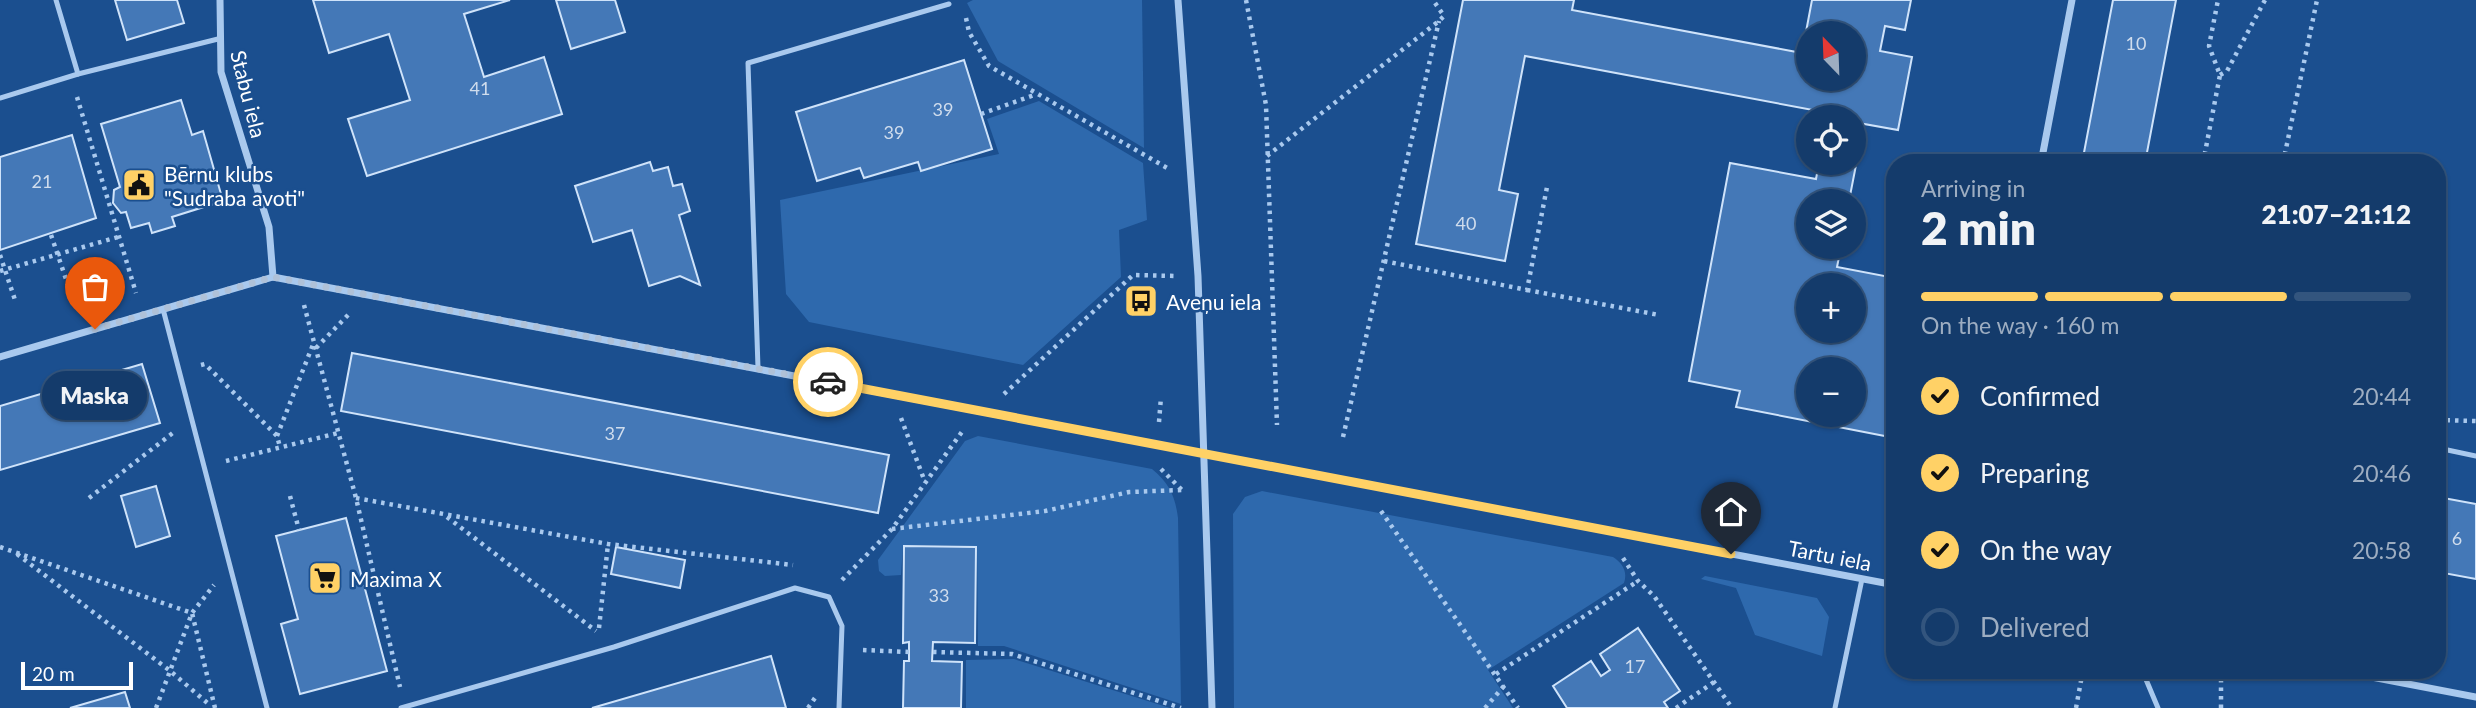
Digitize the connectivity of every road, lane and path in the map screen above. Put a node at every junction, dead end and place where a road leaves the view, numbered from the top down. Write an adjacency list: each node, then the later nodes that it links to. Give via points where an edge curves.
1 (57, 0): 14 (lane)
2 (220, 0): 13 (street, Stabu iela)
3 (1178, 0): 23 (street)
4 (1246, 0): 22 (path, via 1266,105)
5 (1433, 0): 12 (path, via 1444,16)
6 (2072, 0): 19 (street)
7 (2218, 0): 15 (path, via 2209,46)
8 (2265, 0): 15 (path, via 2227,71)
9 (2317, 0): 21 (path)
10 (948, 4): 44 (lane, via 748,63)
11 (964, 11): 16 (path, via 969,32 989,66)
12 (1439, 20): 22 (path); 29 (path)
13 (218, 39): 14 (lane); 33 (street, Stabu iela, via 221,72 270,227)
14 (75, 75): 17 (lane); 26 (path)
15 (2220, 75): 20 (path)
16 (1037, 94): 18 (path); 23 (path)
17 (0, 98)
18 (981, 114)
19 (2042, 154)
20 (2205, 154)
21 (2285, 154)
22 (1268, 156): 53 (path)
23 (1189, 180): 32 (street)
24 (1547, 187): 36 (path)
25 (51, 235): 27 (path)
26 (118, 237): 27 (path); 30 (path)
27 (58, 254): 31 (path); 35 (path)
28 (0, 255): 31 (path)
29 (1384, 261): 36 (path); 57 (path)
30 (129, 268)
31 (3, 270): 38 (path)
32 (1198, 276): 47 (path, via 1133,275); 60 (street)
33 (273, 277): 34 (street, Tartu iela); 39 (street)
34 (297, 280): 37 (street, Tartu iela); 41 (path)
35 (68, 285)
36 (1527, 290): 40 (path)
37 (369, 294): 42 (path); 44 (street, Tartu iela)
38 (15, 300)
39 (163, 309): 43 (street); 45 (lane)
40 (1659, 315)
41 (314, 342): 42 (path); 56 (path)
42 (316, 349): 55 (path)
43 (0, 357)
44 (758, 368): 46 (street, Tartu iela)
45 (179, 371): 49 (lane); 56 (path, via 205,364)
46 (892, 395): 60 (street, Tartu iela); 64 (path)
47 (1001, 397)
48 (1161, 397): 52 (path)
49 (191, 418): 62 (lane); 67 (path)
50 (2446, 420): 51 (path)
51 (2476, 421)
52 (1159, 423)
53 (1277, 425)
54 (966, 426): 64 (path)
55 (338, 433): 58 (path); 68 (path)
56 (277, 436): 58 (path)
57 (1343, 437)
58 (280, 447): 62 (path)
59 (2446, 450): 61 (lane)
60 (1204, 452): 65 (street, Tartu iela); 101 (street)
61 (2476, 456)
62 (204, 467): 76 (lane)
63 (1159, 467): 70 (path, via 1183,490 1129,492 1045,511)
64 (926, 482): 70 (path)
65 (1360, 482): 72 (street, Tartu iela); 87 (path)
66 (290, 496): 71 (path)
67 (89, 498)
68 (356, 498): 69 (path); 98 (path)
69 (447, 516): 73 (path); 73 (path, via 598,632)
70 (892, 529): 81 (path)
71 (299, 530)
72 (1607, 530): 78 (street, Tartu iela); 79 (path)
73 (608, 544): 77 (path)
74 (0, 547): 75 (path)
75 (13, 552): 82 (path); 86 (path)
76 (230, 565): 82 (path); 97 (lane)
77 (796, 565)
78 (1862, 579): 80 (street, Tartu iela); 106 (lane)
79 (1638, 581): 87 (path); 92 (path, via 1654,596)
80 (1886, 584)
81 (829, 597): 83 (lane, via 842,626); 98 (lane, via 795,588)
82 (192, 613): 86 (path); 96 (path)
83 (841, 650): 84 (path); 99 (lane)
84 (909, 652)
85 (933, 652): 100 (path, via 1012,654)
86 (169, 670): 95 (path); 96 (path)
87 (1496, 674): 93 (path)
88 (2081, 679): 107 (path)
89 (2146, 679): 108 (lane)
90 (2221, 679): 109 (path)
91 (2382, 679): 94 (street)
92 (1714, 682): 104 (path); 105 (path)
93 (1504, 686): 102 (path); 103 (path)
94 (2476, 697)
95 (156, 708)
96 (214, 708)
97 (267, 708)
98 (403, 708)
99 (839, 708)
100 (1181, 708)
101 (1212, 708)
102 (1485, 708)
103 (1518, 708)
104 (1676, 708)
105 (1732, 708)
106 (1835, 708)
107 (2076, 708)
108 (2158, 708)
109 (2221, 708)

